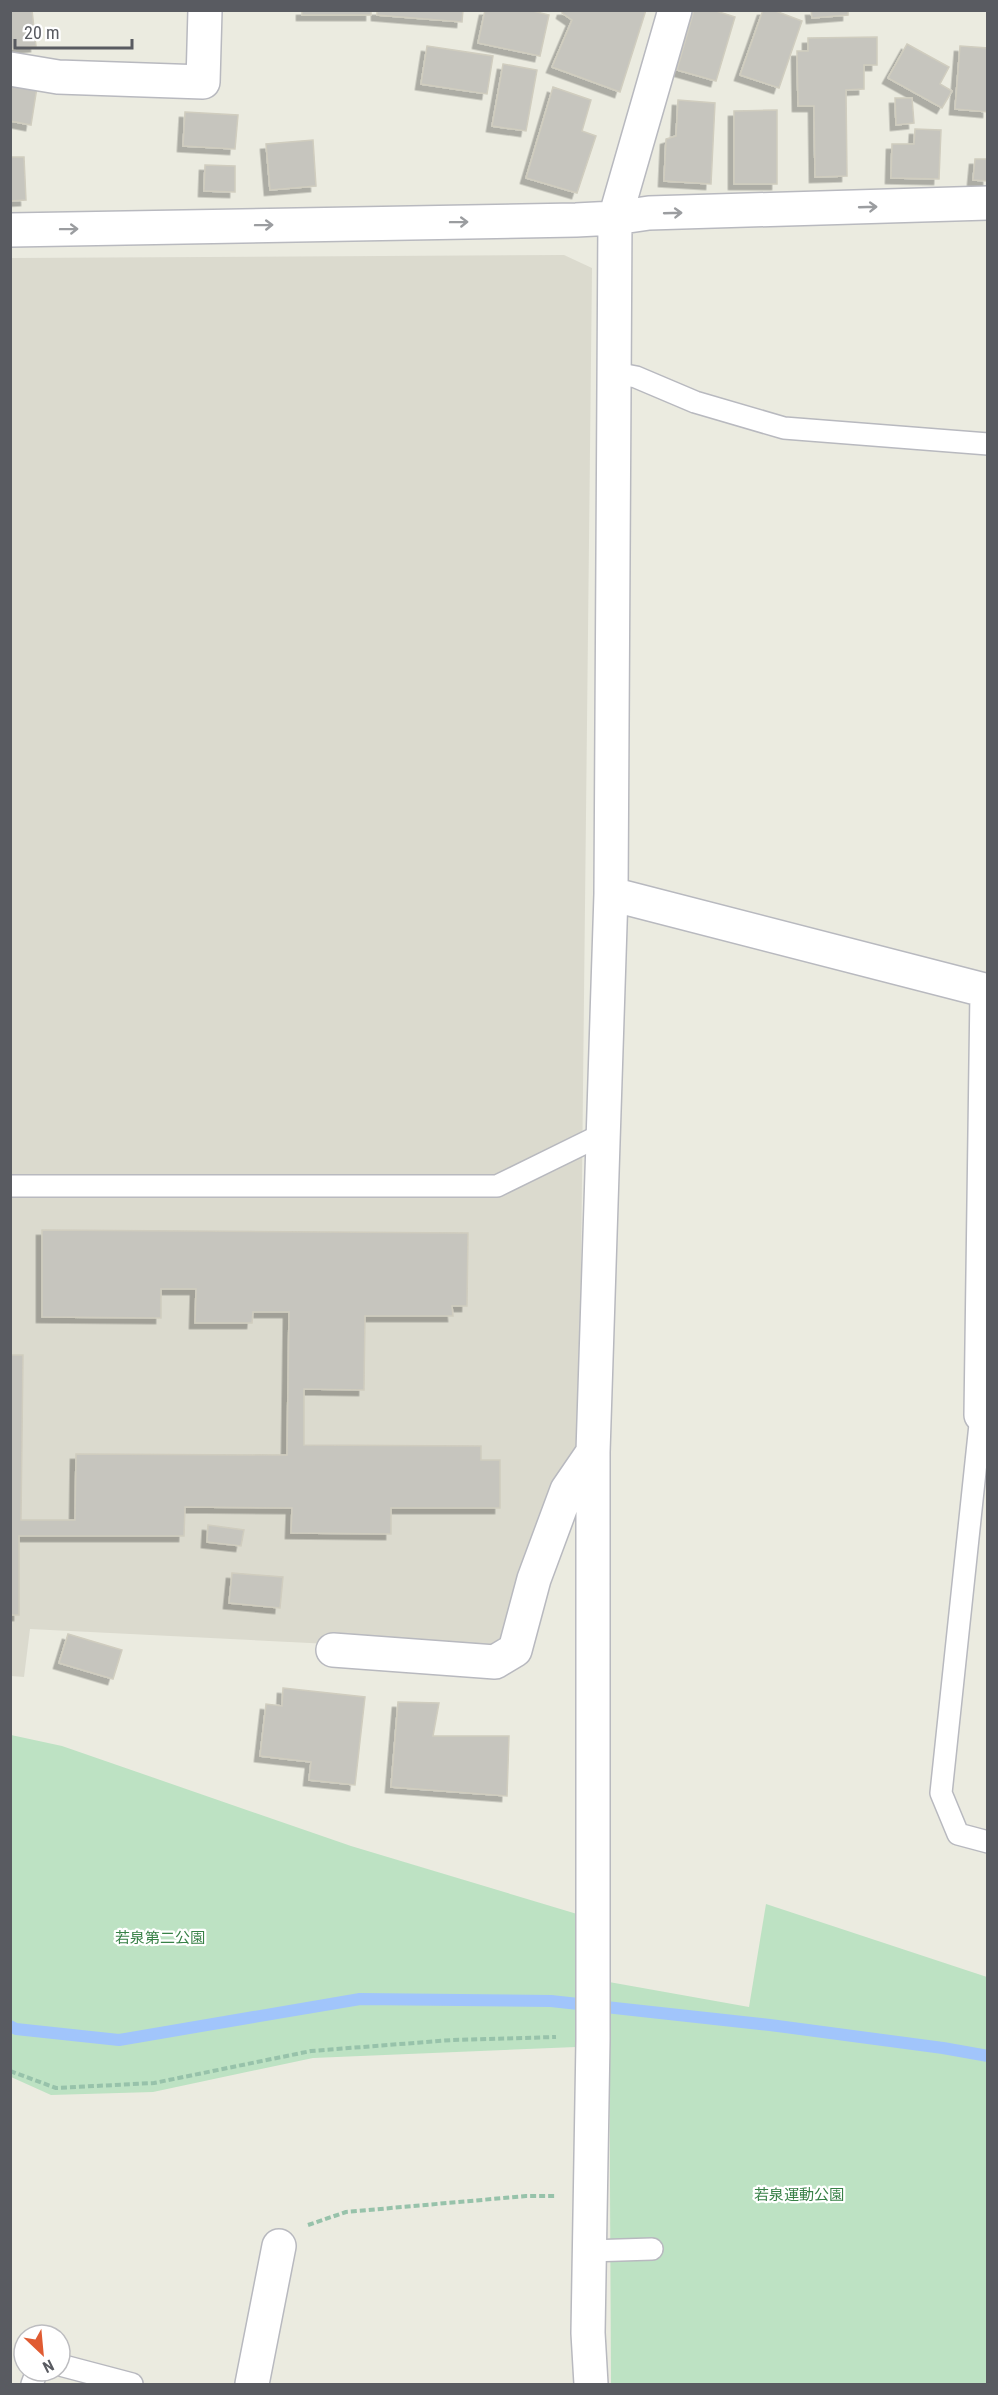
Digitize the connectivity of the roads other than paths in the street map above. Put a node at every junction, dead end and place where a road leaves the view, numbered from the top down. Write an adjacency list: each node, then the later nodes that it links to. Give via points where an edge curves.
1 (205, 10): 3 (street, via 203,82 58,77)
2 (675, 10): 5 (street)
3 (10, 69)
4 (987, 203): 5 (street, one-way to 4, via 649,213)
5 (615, 218): 6 (street, one-way to 5); 7 (street)
6 (10, 230)
7 (615, 373): 8 (lane, via 784,428); 9 (street)
8 (987, 444)
9 (611, 894): 10 (street); 11 (street)
10 (987, 991): 13 (street)
11 (603, 1134): 12 (lane, via 497,1186); 14 (street)
12 (10, 1186)
13 (981, 1415): 16 (lane, via 941,1793 958,1834)
14 (593, 1452): 15 (street, via 567,1490 534,1579 515,1650 495,1662); 19 (street)
15 (333, 1650)
16 (987, 1842)
17 (279, 2246): 22 (street)
18 (652, 2249): 19 (lane)
19 (589, 2251): 23 (street)
20 (72, 2368): 21 (lane)
21 (132, 2385)
22 (252, 2385)
23 (591, 2385)

